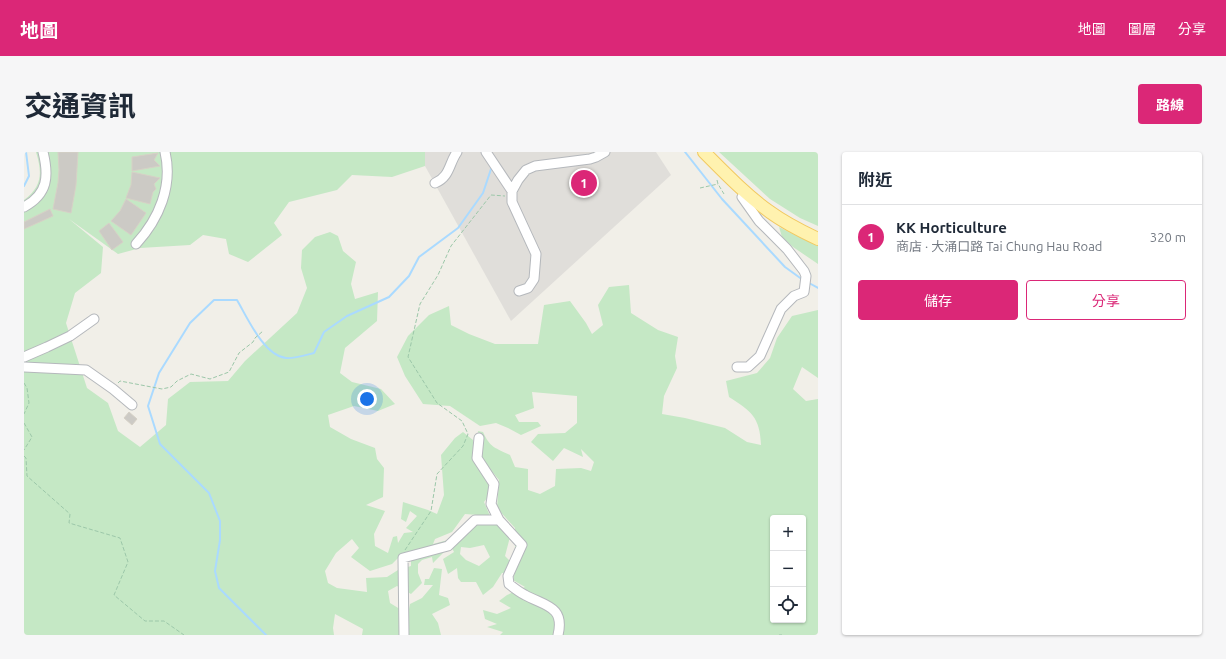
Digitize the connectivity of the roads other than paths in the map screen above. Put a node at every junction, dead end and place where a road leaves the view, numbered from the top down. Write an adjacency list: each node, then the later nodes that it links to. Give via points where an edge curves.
1 (43, 152): 10 (street, via 47,167 45,183 36,198)
2 (165, 152): 12 (street, via 168,168 162,204 151,225)
3 (457, 152): 7 (street, via 448,173)
4 (605, 152): 9 (street, via 590,159 535,166 526,170)
5 (704, 152): 8 (main road)
6 (488, 155): 9 (street)
7 (435, 183)
8 (745, 192): 11 (main road, via 769,212); 17 (street, via 742,197 754,215 795,259 806,276 804,292 794,296 781,309 760,356 748,367)
9 (512, 194): 13 (street, via 512,202 536,254 534,279 528,288)
10 (24, 207)
11 (818, 239)
12 (136, 244)
13 (519, 291)
14 (94, 319): 15 (street, via 70,336)
15 (24, 356)
16 (24, 367): 18 (street, via 86,370)
17 (737, 367)
18 (132, 405)
19 (478, 438): 20 (street, via 477,458 494,484 491,504)
20 (499, 520): 21 (street, via 475,520 448,546 403,558); 22 (street, via 522,544 508,576 509,584 524,595 553,608 559,620)
21 (404, 635)
22 (558, 635)

